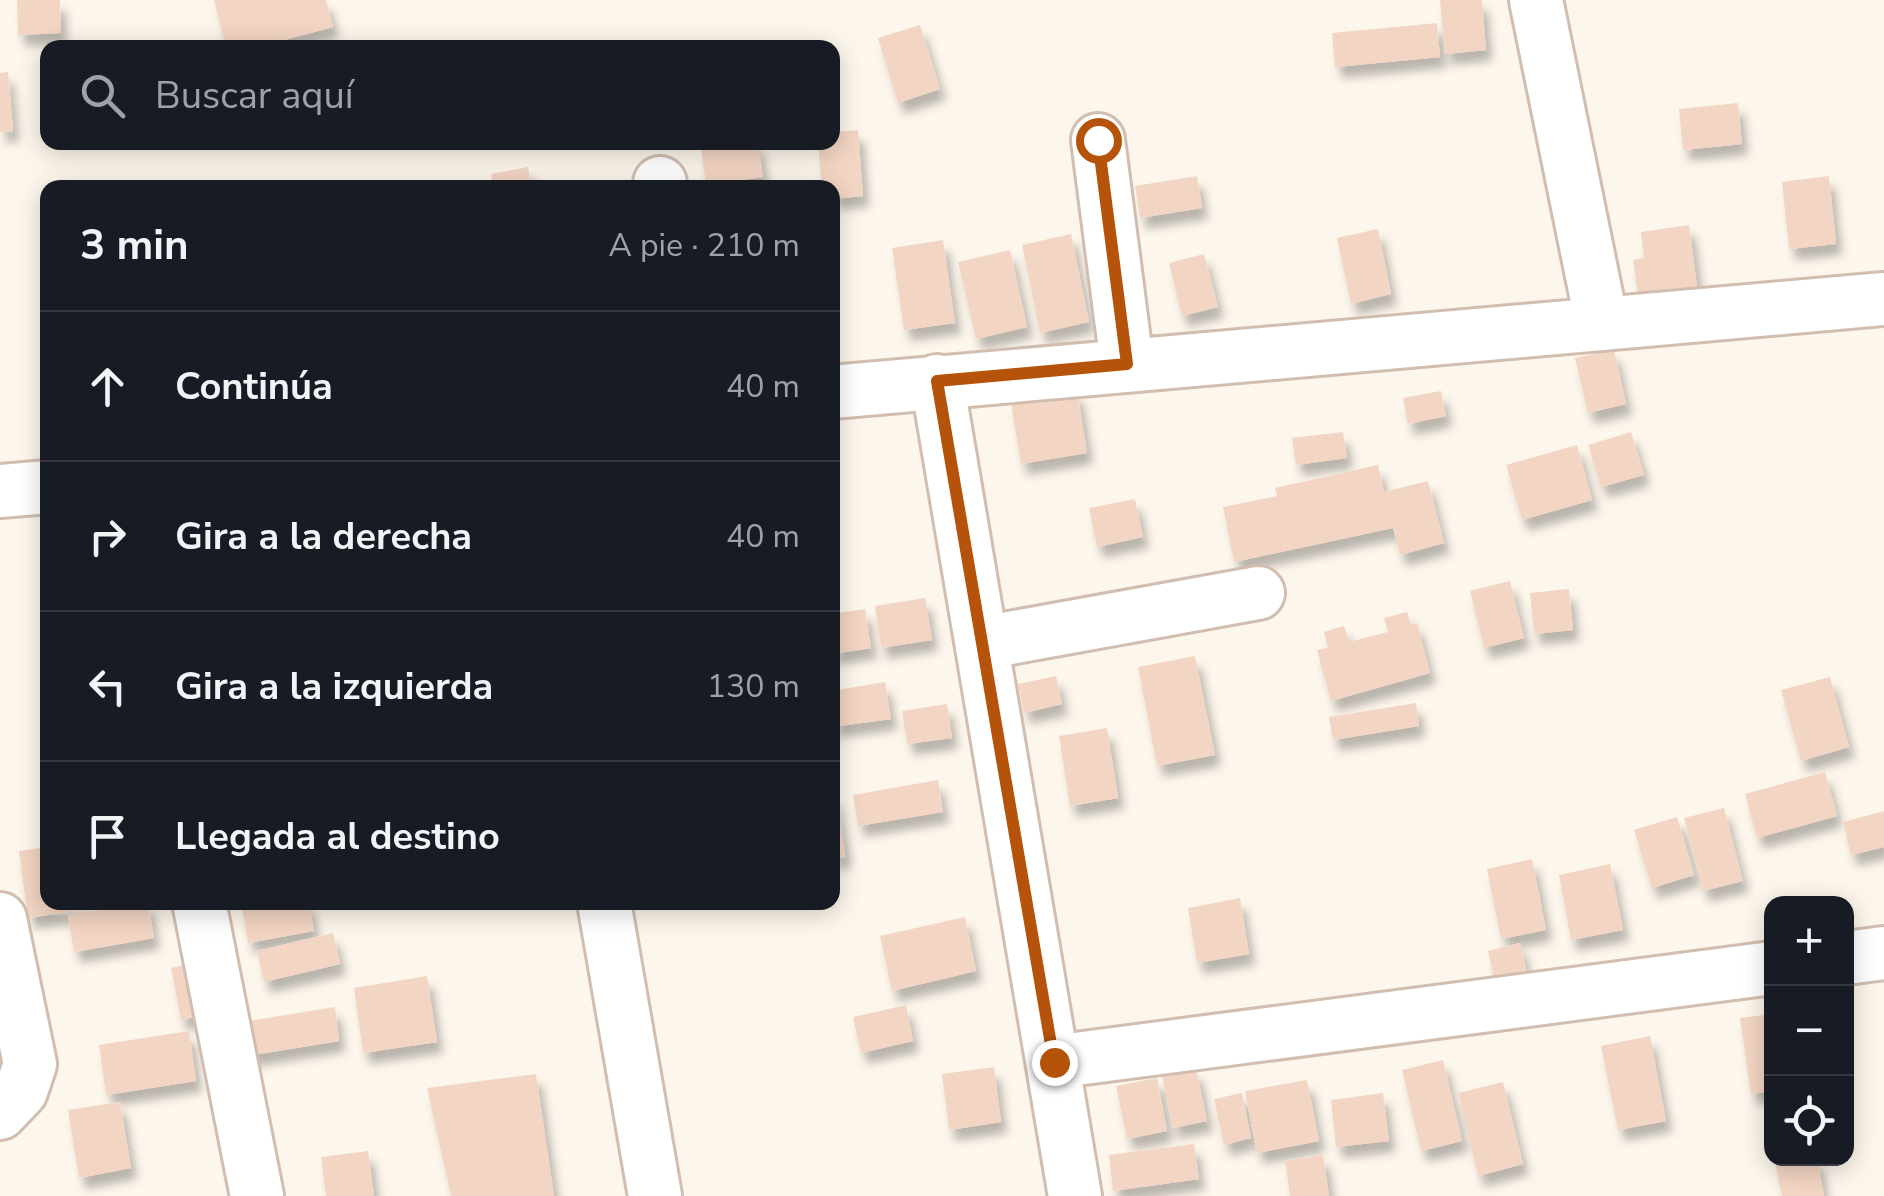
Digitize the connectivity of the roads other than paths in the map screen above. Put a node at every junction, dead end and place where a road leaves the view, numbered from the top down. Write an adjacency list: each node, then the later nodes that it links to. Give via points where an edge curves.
1 (1536, 0): 4 (street)
2 (1098, 140): 5 (street)
3 (1884, 299): 4 (street)
4 (1602, 324): 5 (street)
5 (1127, 364): 6 (street)
6 (937, 381): 7 (street); 11 (street)
7 (840, 391)
8 (40, 488): 9 (street)
9 (0, 492)
10 (1258, 593): 11 (street)
11 (982, 644): 18 (street)
12 (201, 910): 20 (street)
13 (605, 910): 21 (street)
14 (0, 918): 19 (street, via 30,1064 21,1091)
15 (1884, 954): 16 (street)
16 (1854, 957)
17 (1764, 969): 18 (street)
18 (1054, 1062): 22 (street)
19 (0, 1113)
20 (257, 1196)
21 (655, 1196)
22 (1074, 1196)

